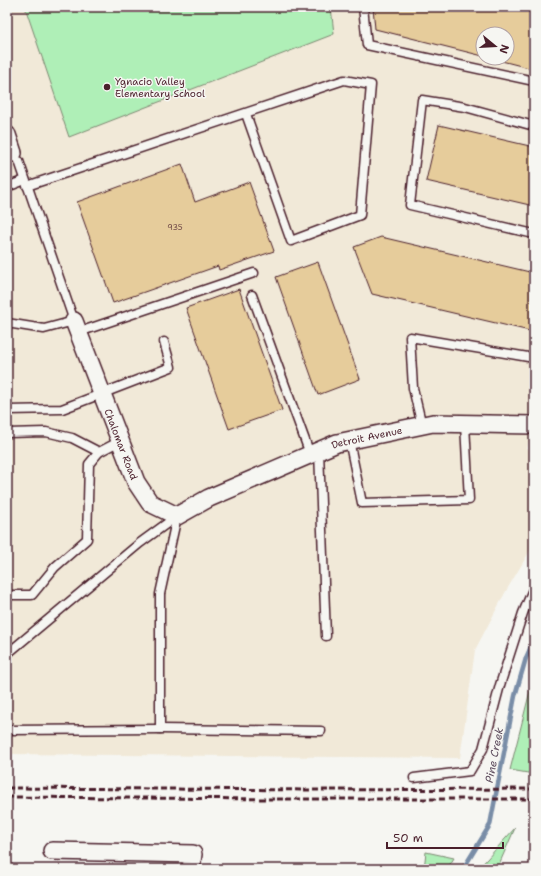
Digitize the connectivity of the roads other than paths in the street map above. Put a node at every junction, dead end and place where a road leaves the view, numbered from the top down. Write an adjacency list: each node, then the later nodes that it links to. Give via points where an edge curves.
1 (363, 7): 2 (lane, via 367,45)
2 (534, 81)
3 (246, 114): 3 (lane, via 344,80 371,84 360,215 291,241); 7 (lane)
4 (534, 126): 9 (lane, via 464,107 422,100 410,205)
5 (7, 135): 6 (street)
6 (16, 157): 7 (lane)
7 (26, 183): 8 (lane); 13 (lane)
8 (7, 187)
9 (534, 234)
10 (254, 273): 13 (lane)
11 (252, 295): 25 (lane)
12 (7, 323): 13 (lane, via 44,329)
13 (77, 326): 16 (street, Chalomar Road)
14 (164, 342): 16 (lane, via 171,367)
15 (534, 358): 20 (lane, via 410,337 413,388)
16 (102, 393): 17 (lane, via 62,409); 23 (street, Chalomar Road)
17 (7, 410)
18 (465, 424): 19 (street, Detroit Avenue); 20 (street, Detroit Avenue, via 433,423); 22 (lane, via 469,500 362,503)
19 (534, 425)
20 (422, 426): 22 (street, Detroit Avenue)
21 (7, 433): 24 (lane, via 46,432 72,438)
22 (349, 440): 25 (street, Detroit Avenue)
23 (120, 442): 24 (lane); 26 (street, Chalomar Road, via 136,482 150,503)
24 (99, 452): 28 (lane, via 88,464 87,539 55,567 32,595)
25 (315, 453): 26 (street, Detroit Avenue, via 209,498); 29 (lane)
26 (177, 516): 30 (lane); 31 (lane, via 160,594)
27 (534, 587): 34 (lane, via 523,613 482,749 470,771)
28 (7, 595)
29 (326, 636)
30 (7, 654)
31 (160, 729): 32 (lane); 33 (lane)
32 (7, 730)
33 (321, 731)
34 (414, 778)
35 (52, 851): 36 (street)
36 (192, 861)

